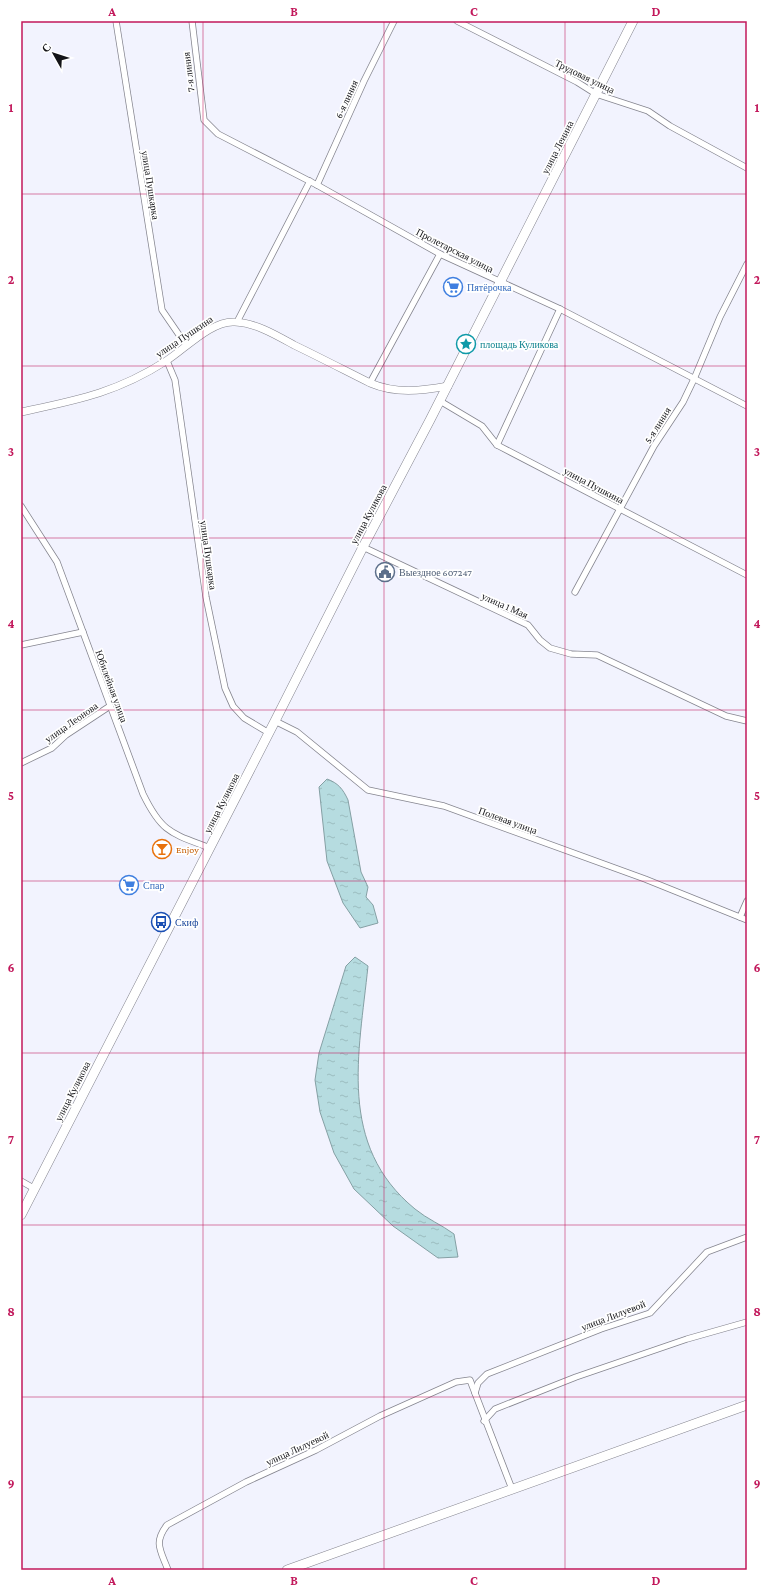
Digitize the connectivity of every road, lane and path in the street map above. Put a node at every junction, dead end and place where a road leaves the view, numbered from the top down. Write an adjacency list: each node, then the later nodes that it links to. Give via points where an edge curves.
1 (116, 21): 16 (street, улица Пушкарка, via 162,310)
2 (192, 21): 7 (street, 7-я линия)
3 (394, 21): 10 (street, 6-я линия)
4 (457, 21): 6 (street, Трудовая улица)
5 (633, 21): 6 (main road, улица Ленина)
6 (596, 94): 8 (street, Трудовая улица, via 648,111); 13 (main road, улица Ленина)
7 (204, 120): 9 (street, Пролетарская улица, via 218,134)
8 (747, 168)
9 (310, 181): 10 (street, Пролетарская улица); 15 (street)
10 (317, 184): 11 (street, Пролетарская улица)
11 (440, 254): 13 (street, Пролетарская улица); 19 (street)
12 (747, 264): 18 (street, 5-я линия, via 720,317)
13 (500, 283): 14 (street, Пролетарская улица); 20 (main road)
14 (560, 309): 18 (street, Пролетарская улица); 24 (street)
15 (237, 322): 16 (street, улица Пушкина, via 222,323); 19 (street, улица Пушкина, via 260,327)
16 (186, 345): 17 (street, улица Пушкина)
17 (167, 361): 23 (street, улица Пушкина, via 107,392); 35 (street, улица Пушкарка, via 174,380 206,597 226,688 234,706 244,718)
18 (694, 379): 22 (street, Пролетарская улица); 26 (street, 5-я линия, via 683,402)
19 (370, 383): 20 (street, улица Пушкина, via 395,391)
20 (448, 386): 21 (main road)
21 (440, 401): 24 (street, улица Пушкина, via 482,426); 27 (main road, улица Куликова)
22 (747, 406)
23 (21, 412)
24 (497, 445): 26 (street, улица Пушкина)
25 (21, 506): 30 (street, Юбилейная улица, via 57,562)
26 (618, 509): 28 (street, улица Пушкина); 29 (street, 5-я линия)
27 (363, 547): 33 (main road, улица Куликова); 34 (street, улица 1 Мая, via 528,625 550,648 571,654 597,655 726,716)
28 (747, 575)
29 (575, 592)
30 (83, 632): 31 (street); 32 (street, Юбилейная улица)
31 (21, 645)
32 (110, 706): 36 (street, улица Леонова, via 66,735 52,748); 37 (street, Юбилейная улица, via 143,794 157,820 164,828 180,837)
33 (275, 721): 35 (main road, улица Куликова); 39 (street, Полевая улица, via 297,732 368,790 444,806 645,879)
34 (747, 721)
35 (269, 733): 37 (main road, улица Куликова)
36 (21, 762)
37 (210, 848): 42 (main road, улица Куликова)
38 (747, 902): 39 (street)
39 (740, 917): 40 (street, Полевая улица)
40 (747, 920)
41 (21, 1181): 42 (street)
42 (35, 1189): 43 (main road, улица Куликова)
43 (21, 1215)
44 (747, 1237): 46 (street, улица Лилуевой, via 707,1252 650,1312 487,1374 478,1383)
45 (747, 1322): 48 (street, via 687,1339 576,1378 495,1409)
46 (474, 1393): 48 (street, улица Лилуевой); 50 (street, улица Лилуевой, via 470,1380 456,1382 246,1482 167,1525 159,1535 159,1545)
47 (747, 1405): 49 (main road)
48 (484, 1421): 49 (street, улица Лилуевой)
49 (512, 1489): 51 (main road)
50 (168, 1570)
51 (287, 1570)

